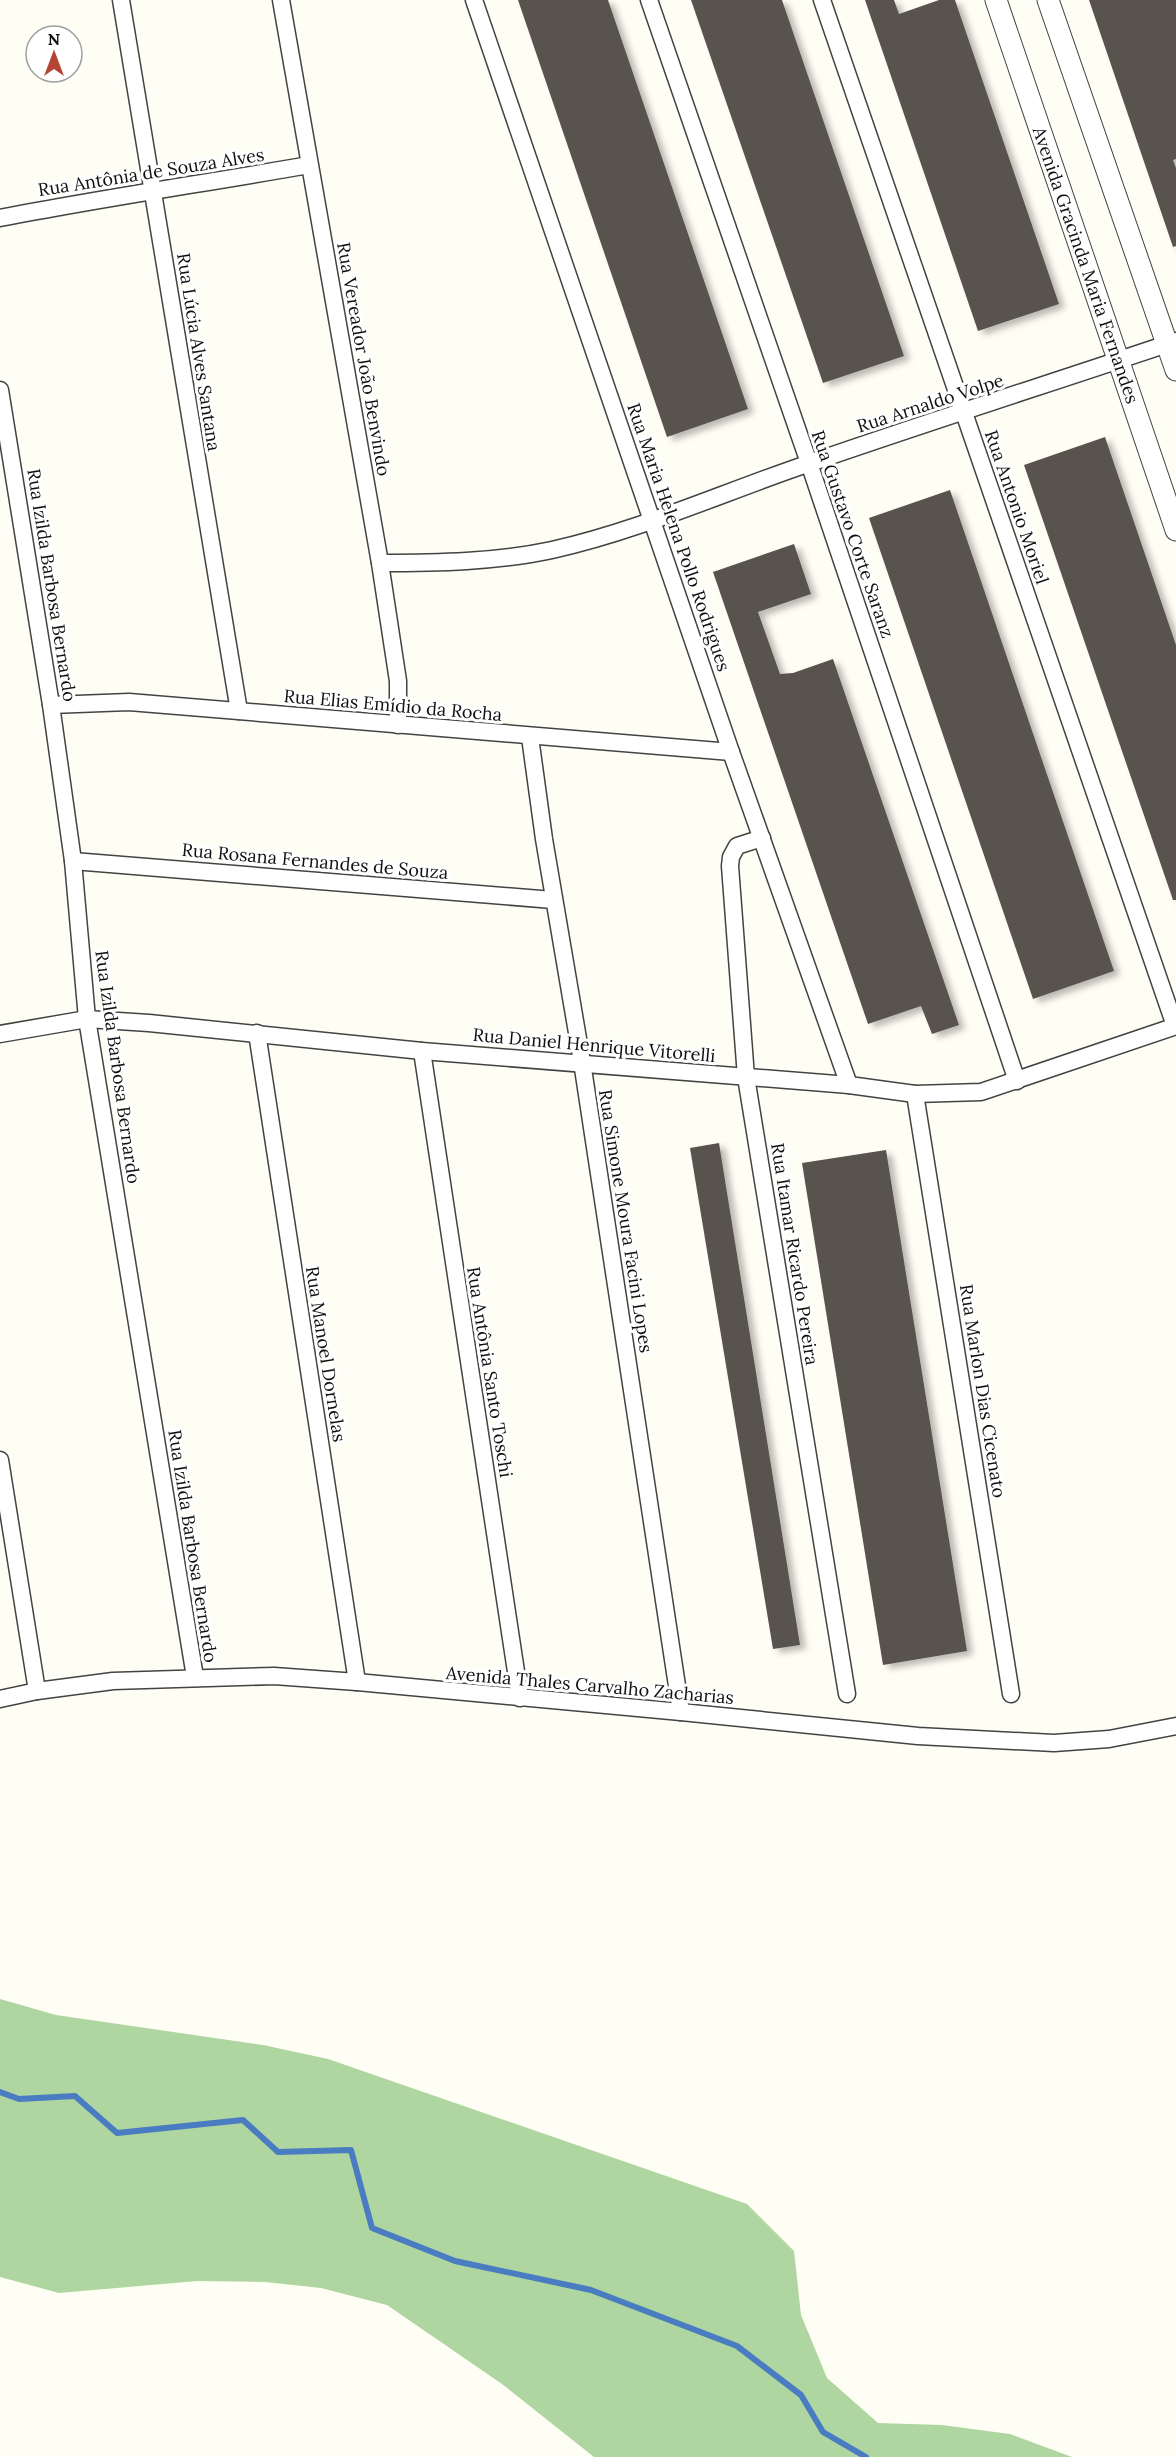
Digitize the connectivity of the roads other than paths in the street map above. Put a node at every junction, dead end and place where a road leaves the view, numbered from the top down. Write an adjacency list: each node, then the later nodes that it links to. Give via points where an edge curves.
1 (121, 0): 9 (street, Rua Lúcia Alves Santana)
2 (281, 0): 8 (street, Rua Vereador João Benvindo)
3 (474, 0): 17 (street, Rua Maria Helena Pollo Rodrigues)
4 (649, 0): 16 (street, Rua Gustavo Corte Saranz)
5 (822, 0): 15 (street, Rua Antonio Moriel)
6 (996, 0): 12 (street, Avenida Gracinda Maria Fernandes)
7 (1048, 0): 11 (street)
8 (309, 165): 9 (street, Rua Antônia de Souza Alves); 19 (street, Rua Vereador João Benvindo)
9 (153, 193): 10 (street, Rua Antônia de Souza Alves, via 114,196); 21 (street, Rua Lúcia Alves Santana)
10 (0, 218)
11 (1172, 343): 12 (street, Rua Arnaldo Volpe); 13 (street)
12 (1118, 360): 15 (street, Rua Arnaldo Volpe); 18 (street, Avenida Gracinda Maria Fernandes)
13 (1176, 370)
14 (0, 390): 20 (street, Rua Izilda Barbosa Bernardo)
15 (964, 413): 16 (street, Rua Arnaldo Volpe); 29 (street, Rua Antonio Moriel)
16 (809, 463): 17 (street, Rua Arnaldo Volpe); 35 (street, Rua Gustavo Corte Saranz)
17 (653, 521): 19 (street, Rua Arnaldo Volpe, via 550,550 466,561); 24 (street, Rua Maria Helena Pollo Rodrigues)
18 (1176, 530)
19 (380, 563): 22 (street, Rua Vereador João Benvindo, via 398,681)
20 (51, 705): 21 (street, Rua Elias Emídio da Rocha, via 129,702); 26 (street, Rua Izilda Barbosa Bernardo)
21 (239, 711): 22 (street, Rua Elias Emídio da Rocha)
22 (398, 725): 23 (street, Rua Elias Emídio da Rocha)
23 (530, 737): 24 (street, Rua Elias Emídio da Rocha); 27 (street, Rua Simone Moura Facini Lopes)
24 (731, 752): 25 (street, Rua Maria Helena Pollo Rodrigues)
25 (762, 838): 34 (street, Rua Itamar Ricardo Pereira, via 737,846 730,866); 36 (street, Rua Maria Helena Pollo Rodrigues)
26 (73, 861): 27 (street, Rua Rosana Fernandes de Souza); 28 (street, Rua Izilda Barbosa Bernardo)
27 (553, 900): 33 (street, Rua Simone Moura Facini Lopes)
28 (87, 1019): 30 (street, Rua Daniel Henrique Vitorelli); 31 (street, Rua Daniel Henrique Vitorelli); 39 (street, Rua Izilda Barbosa Bernardo)
29 (1175, 1026): 35 (street, Rua Daniel Henrique Vitorelli)
30 (256, 1033): 32 (street, Rua Daniel Henrique Vitorelli); 40 (street, Rua Manoel Dornelas)
31 (0, 1034)
32 (422, 1050): 33 (street, Rua Daniel Henrique Vitorelli); 44 (street, Rua Antônia Santo Toschi)
33 (582, 1062): 34 (street, Rua Daniel Henrique Vitorelli); 46 (street, Rua Simone Moura Facini Lopes)
34 (746, 1077): 36 (street, Rua Daniel Henrique Vitorelli); 42 (street, Rua Itamar Ricardo Pereira)
35 (1017, 1082): 37 (street, Rua Daniel Henrique Vitorelli, via 981,1092)
36 (849, 1085): 37 (street, Rua Daniel Henrique Vitorelli)
37 (915, 1094): 43 (street, Rua Marlon Dias Cicenato)
38 (0, 1460): 41 (street)
39 (195, 1677): 40 (street, Avenida Thales Carvalho Zacharias, via 274,1676); 41 (street, Avenida Thales Carvalho Zacharias, via 113,1681)
40 (357, 1682): 44 (street, Avenida Thales Carvalho Zacharias)
41 (37, 1691): 45 (street, Avenida Thales Carvalho Zacharias)
42 (847, 1694)
43 (1011, 1694)
44 (520, 1698): 46 (street, Avenida Thales Carvalho Zacharias)
45 (0, 1699)
46 (681, 1712): 47 (street, Avenida Thales Carvalho Zacharias, via 918,1737 1054,1743 1109,1739)
47 (1176, 1726)

